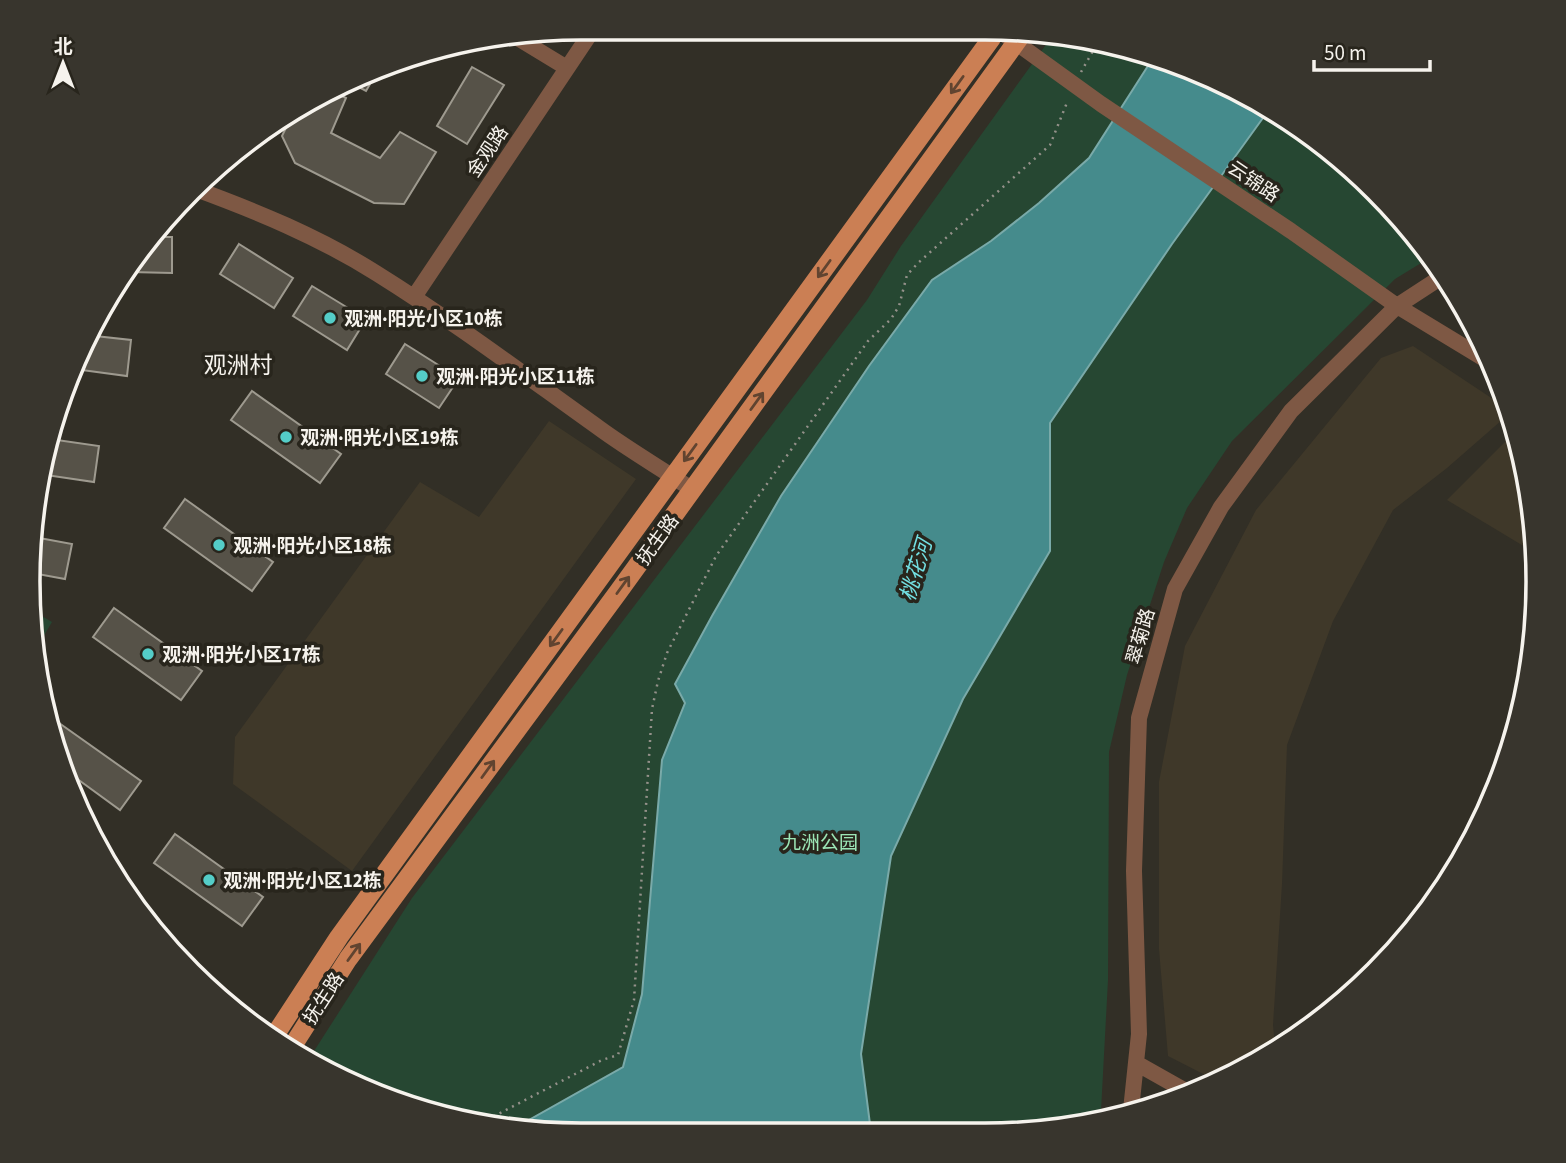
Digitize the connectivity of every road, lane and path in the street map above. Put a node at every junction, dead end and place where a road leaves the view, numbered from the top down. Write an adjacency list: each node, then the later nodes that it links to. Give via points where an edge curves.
1 (586, 40): 7 (street, 金观路)
2 (989, 40): 14 (main road, 抚生路, one-way to 14)
3 (1017, 41): 15 (main road, 抚生路, one-way to 3)
4 (1027, 42): 8 (street, 云锦路)
5 (526, 43): 7 (street)
6 (1093, 52): 8 (path)
7 (567, 68): 11 (street, 金观路)
8 (1074, 85): 12 (street, 云锦路); 21 (path, via 1050,145 907,275 891,319 868,341 716,556 657,681 634,1000 618,1055)
9 (206, 193): 11 (street, via 310,236)
10 (1435, 281): 12 (street, 翠菊路)
11 (414, 297): 14 (street)
12 (1397, 306): 13 (street, 云锦路); 18 (street, 翠菊路, via 1291,411 1221,507 1175,589 1139,718 1134,871)
13 (1475, 354)
14 (673, 477): 15 (street); 16 (main road, 抚生路, one-way to 16, via 339,937)
15 (692, 490): 17 (main road, 抚生路, one-way to 15, via 348,959)
16 (278, 1030)
17 (296, 1041)
18 (1136, 1063): 19 (street); 20 (street, 翠菊路)
19 (1178, 1087)
20 (1132, 1102)
21 (496, 1115)

